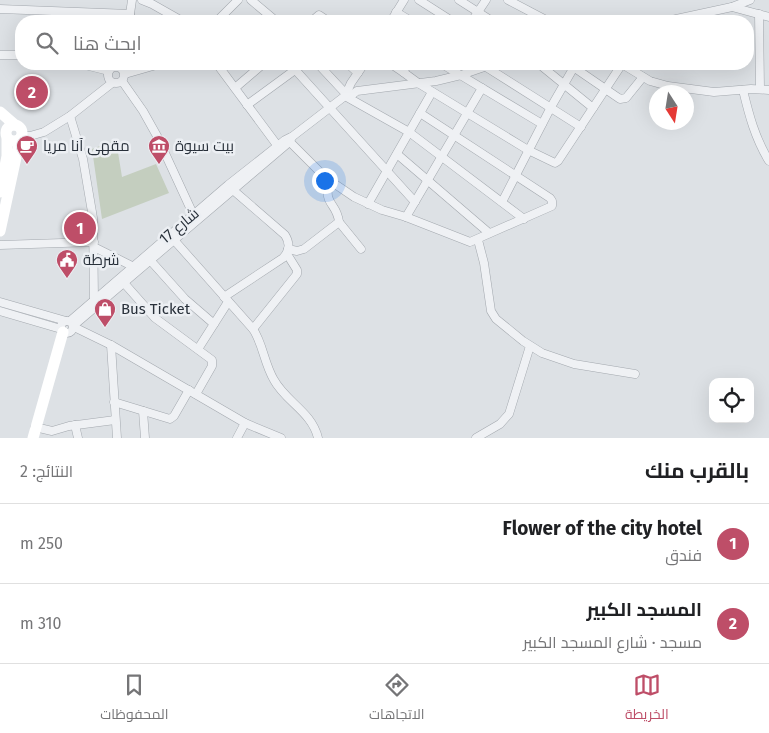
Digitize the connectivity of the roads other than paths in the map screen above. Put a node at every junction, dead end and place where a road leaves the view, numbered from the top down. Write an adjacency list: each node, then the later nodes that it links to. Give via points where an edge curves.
1 (132, 0): 17 (street)
2 (142, 0): 18 (street)
3 (251, 0): 20 (street)
4 (404, 0): 13 (street)
5 (419, 0): 23 (street)
6 (459, 0): 14 (street)
7 (486, 0): 14 (street)
8 (508, 0): 26 (street)
9 (750, 0): 11 (street)
10 (236, 1): 19 (street)
11 (732, 6): 15 (street); 27 (street)
12 (0, 9): 16 (street)
13 (396, 12): 21 (street); 22 (street)
14 (478, 12): 24 (street); 25 (street)
15 (759, 14): 28 (street); 63 (street)
16 (96, 15)
17 (130, 15)
18 (171, 15)
19 (223, 15)
20 (269, 15)
21 (394, 15)
22 (401, 15)
23 (443, 15)
24 (476, 15)
25 (483, 15)
26 (537, 15)
27 (693, 15)
28 (769, 17)
29 (0, 55): 30 (street)
30 (15, 55)
31 (109, 70): 57 (street, via 108,78)
32 (122, 70): 54 (street)
33 (143, 70): 54 (street)
34 (221, 70): 60 (street)
35 (256, 70): 60 (street)
36 (289, 70): 68 (street)
37 (296, 70): 71 (street)
38 (323, 70): 67 (street)
39 (355, 70): 52 (street)
40 (360, 70): 52 (street)
41 (400, 70): 51 (street)
42 (441, 70): 56 (street)
43 (453, 70): 53 (street)
44 (474, 70): 53 (street)
45 (494, 70): 69 (street)
46 (546, 70): 59 (street)
47 (570, 70): 59 (street)
48 (579, 70): 62 (street)
49 (618, 70): 62 (street)
50 (632, 70): 55 (street)
51 (403, 72): 58 (street)
52 (358, 73): 67 (street)
53 (461, 75): 56 (street); 61 (street)
54 (123, 77): 57 (street, via 118,84); 97 (street, via 157,136)
55 (643, 77): 62 (street, via 626,98 620,99); 64 (street, via 660,85 714,92)
56 (436, 81): 58 (street)
57 (112, 83): 75 (street)
58 (418, 83): 66 (street); 67 (street, via 362,90)
59 (564, 84): 69 (street); 70 (street)
60 (234, 88): 68 (street)
61 (482, 88): 74 (street); 76 (street)
62 (605, 89): 70 (street)
63 (760, 89): 64 (street); 65 (street)
64 (743, 90): 87 (street, via 752,127)
65 (769, 90)
66 (432, 92): 73 (street); 74 (street)
67 (347, 96): 71 (street, شارع 17); 79 (street)
68 (247, 105): 83 (street)
69 (551, 107): 76 (street); 77 (street)
70 (593, 108): 77 (street)
71 (329, 109): 82 (street, شارع 17); 88 (street)
72 (0, 112): 78 (street)
73 (420, 113): 79 (street); 80 (street)
74 (466, 113): 80 (street); 84 (street)
75 (70, 116): 81 (street, via 37,135); 106 (street, via 88,183)
76 (542, 124): 84 (street)
77 (580, 127): 84 (street, via 556,163)
78 (7, 130): 81 (street, via 14,142); 93 (street, via 7,156)
79 (409, 132): 85 (street); 86 (street)
80 (454, 135): 86 (street); 89 (street)
81 (21, 137): 101 (street)
82 (292, 139): 83 (street, شارع 17); 90 (street); 92 (street, شارع 17)
83 (277, 145): 97 (street, شارع 17)
84 (528, 150): 89 (street)
85 (397, 154): 88 (street); 91 (street)
86 (442, 157): 91 (street); 95 (street)
87 (769, 161)
88 (387, 172): 94 (street); 96 (street)
89 (515, 176): 95 (street); 99 (street, via 552,201 549,208)
90 (330, 181): 96 (street); 100 (street, via 327,196)
91 (428, 181): 94 (street); 102 (street)
92 (233, 190): 103 (street, شارع 17); 108 (street, via 285,235)
93 (0, 192)
94 (415, 202): 98 (street)
95 (502, 202): 99 (street)
96 (368, 204): 98 (street)
97 (193, 214): 110 (street, شارع 17)
98 (406, 217): 104 (street, via 470,242)
99 (524, 219): 102 (street)
100 (339, 222): 107 (street); 108 (street, via 304,249)
101 (0, 231)
102 (490, 234): 104 (street)
103 (174, 240): 109 (street, شارع 17); 113 (street)
104 (478, 240): 122 (street, via 492,315)
105 (0, 245): 106 (street)
106 (94, 245): 110 (street); 112 (street)
107 (361, 249)
108 (288, 251): 113 (street); 120 (street, via 297,274)
109 (150, 260): 111 (street, شارع 17); 118 (street, via 180,294)
110 (132, 266): 112 (street, شارع 17)
111 (124, 283): 119 (street, شارع 17); 123 (street, via 155,318)
112 (94, 299): 119 (street, شارع 17)
113 (226, 300): 118 (street); 120 (street)
114 (0, 302): 115 (street)
115 (22, 308): 117 (street); 119 (street)
116 (0, 312): 117 (street)
117 (19, 317): 119 (street)
118 (214, 324): 123 (street)
119 (68, 326): 121 (street); 131 (street)
120 (253, 329): 138 (street, via 274,380 312,421)
121 (111, 345): 125 (street); 126 (street)
122 (530, 346): 124 (street, via 574,364); 139 (street, via 509,414 500,424)
123 (198, 349): 125 (street, via 213,362)
124 (635, 374)
125 (192, 392): 127 (street, via 172,418); 129 (street)
126 (114, 402): 127 (street); 128 (street)
127 (143, 411): 135 (street)
128 (115, 420): 130 (street); 134 (street)
129 (246, 423): 136 (street); 137 (street)
130 (75, 426): 132 (street); 133 (street)
131 (34, 433): 132 (street)
132 (55, 434)
133 (78, 438)
134 (117, 438)
135 (145, 438)
136 (237, 438)
137 (281, 438)
138 (318, 438)
139 (476, 438)

